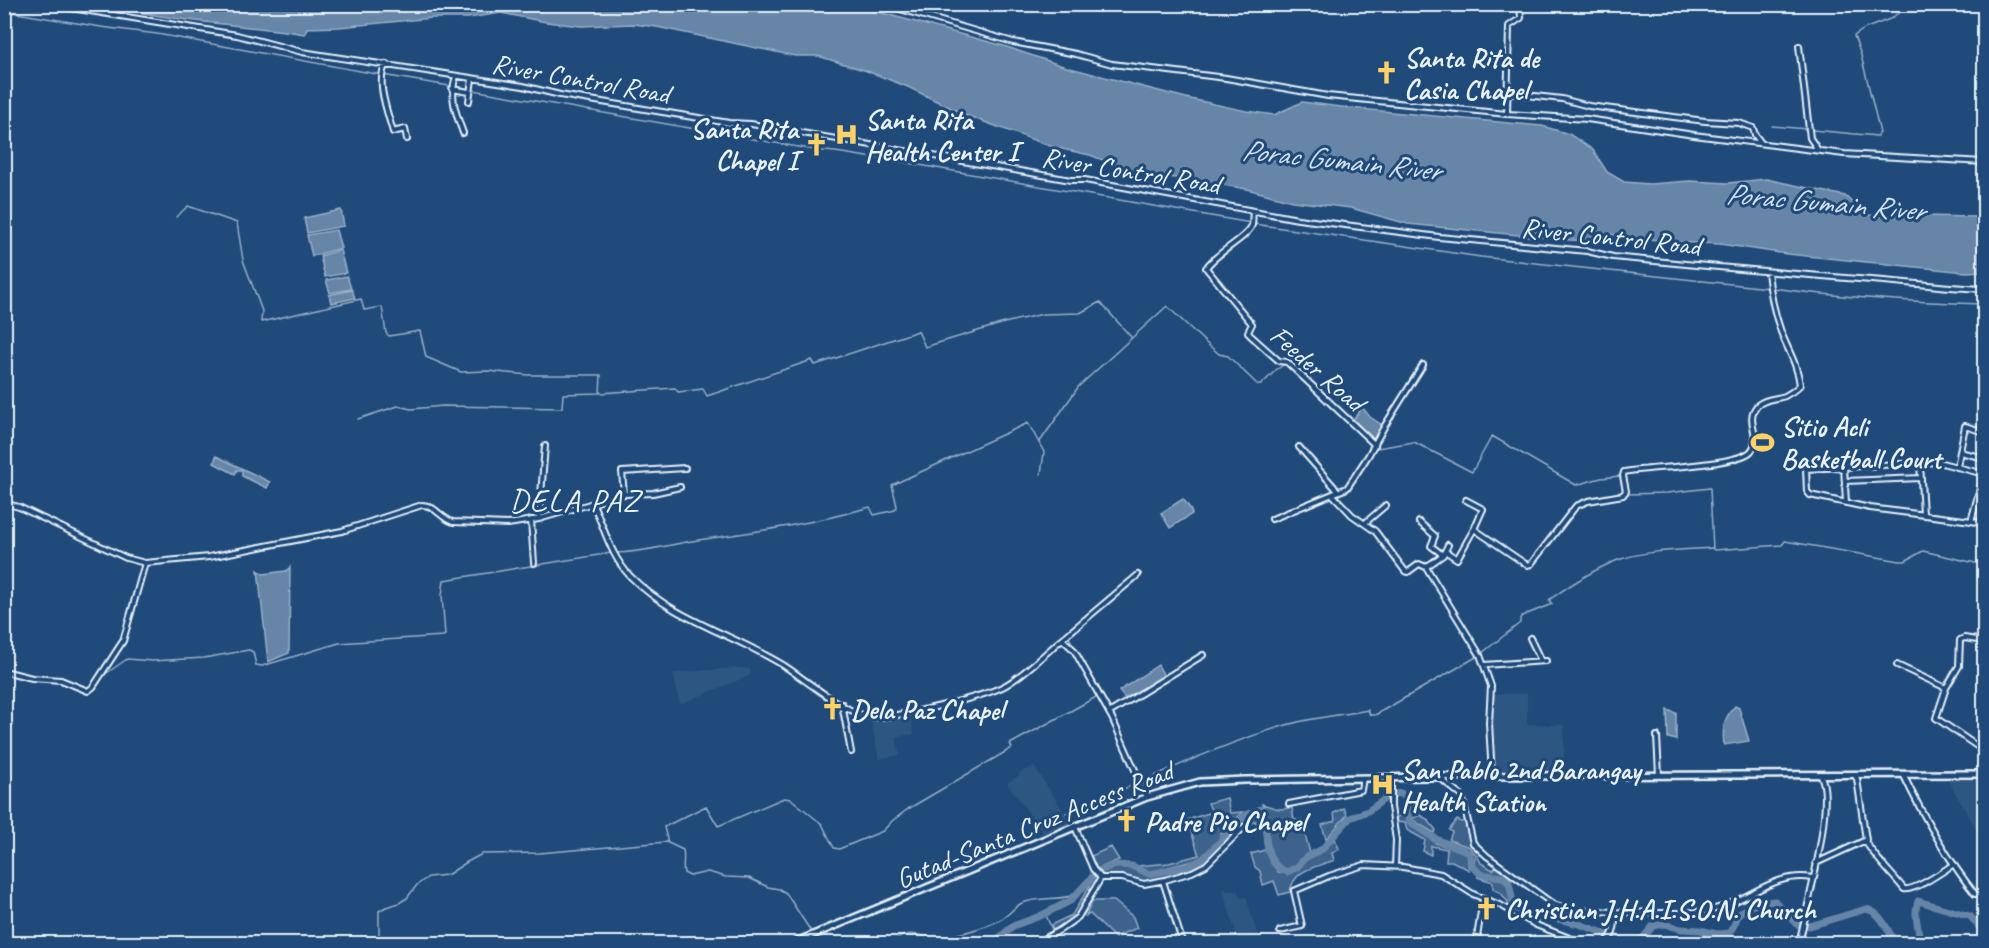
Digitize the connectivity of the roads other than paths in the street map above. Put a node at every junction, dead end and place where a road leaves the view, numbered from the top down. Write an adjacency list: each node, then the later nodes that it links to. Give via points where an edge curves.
1 (29, 4): 5 (street, River Control Road, via 237,34 302,52)
2 (883, 4): 12 (street, via 1012,42 1119,65 1328,96)
3 (1520, 4): 10 (street, via 1521,18 1509,26)
4 (1799, 46): 16 (street, via 1810,138)
5 (386, 64): 6 (street, River Control Road); 14 (street, via 383,88 393,132 405,129)
6 (456, 76): 7 (street, River Control Road); 8 (street)
7 (472, 79): 9 (street); 18 (street, River Control Road)
8 (452, 89): 9 (street); 13 (street)
9 (470, 92): 11 (street)
10 (1508, 93): 12 (street); 15 (street, via 1739,123 1754,128)
11 (469, 101)
12 (1507, 114): 15 (street, via 1587,119)
13 (463, 133)
14 (407, 139)
15 (1761, 143): 16 (street)
16 (1818, 150): 17 (street)
17 (1984, 162)
18 (1253, 211): 19 (street, River Control Road, via 1438,237); 24 (street, Feeder Road, via 1247,232 1206,268 1252,324 1250,335 1279,361 1287,362)
19 (1768, 272): 20 (street, River Control Road); 53 (street, via 1775,314 1800,385 1756,406 1751,419 1755,440 1748,454 1714,462 1624,472 1623,495 1576,506 1532,564 1527,565)
20 (1984, 289)
21 (1423, 365): 24 (street)
22 (1984, 432): 26 (street, via 1965,426)
23 (545, 446): 46 (street)
24 (1374, 446): 36 (street, via 1349,485)
25 (1299, 447): 36 (street)
26 (1960, 452): 27 (street); 30 (street)
27 (1984, 459)
28 (1920, 463): 29 (street); 30 (street); 33 (street)
29 (1844, 467): 34 (street); 42 (street, via 1806,470 1807,491)
30 (1957, 467): 32 (street)
31 (685, 468): 38 (street, via 622,472)
32 (1984, 474): 37 (street)
33 (1921, 478): 34 (street); 45 (street)
34 (1845, 482): 42 (street)
35 (680, 488): 38 (street)
36 (1337, 490): 39 (street)
37 (1982, 490): 49 (street)
38 (624, 494): 43 (street)
39 (1333, 495): 47 (street); 51 (street)
40 (1466, 500): 53 (street, via 1483,509)
41 (4, 503): 56 (street, via 126,558)
42 (1846, 503): 45 (street)
43 (592, 504): 46 (street); 68 (street, via 616,560 642,588 676,611 782,664)
44 (1386, 505): 51 (street)
45 (1923, 514): 49 (street)
46 (539, 519): 48 (street)
47 (1272, 519)
48 (531, 520): 56 (street, via 508,524 453,522 445,520 432,507 422,505 342,531 209,557); 57 (street)
49 (1971, 520): 52 (street)
50 (1419, 522): 55 (street, via 1435,536 1431,546)
51 (1365, 523): 58 (street, via 1405,571 1419,564)
52 (1984, 524)
53 (1474, 529): 55 (street, via 1457,560)
54 (1448, 545): 55 (street)
55 (1444, 553): 58 (street)
56 (146, 563): 66 (street, via 123,641 88,691 62,681)
57 (534, 563)
58 (1426, 567): 64 (street)
59 (1138, 575): 61 (street)
60 (1530, 638): 64 (street, via 1544,661)
61 (1062, 639): 68 (street, via 1006,685 986,693 872,717); 69 (street, via 1074,650)
62 (1984, 641): 67 (street, via 1961,639 1959,666)
63 (1203, 655): 69 (street)
64 (1484, 665): 78 (street, via 1491,686)
65 (1897, 665): 67 (street)
66 (4, 671)
67 (1946, 688): 71 (street, via 1936,718)
68 (842, 704): 72 (street)
69 (1109, 713): 82 (street)
70 (1657, 736): 76 (street)
71 (1984, 751)
72 (851, 752)
73 (1854, 774): 74 (main road, Gutad-Santa Cruz Access Road); 77 (main road, Gutad-Santa Cruz Access Road); 86 (street)
74 (1903, 774): 75 (main road, Gutad-Santa Cruz Access Road); 88 (street)
75 (1984, 774)
76 (1659, 775): 77 (main road, Gutad-Santa Cruz Access Road); 78 (main road, Gutad-Santa Cruz Access Road)
77 (1819, 775): 87 (street, via 1825,801)
78 (1492, 776): 79 (main road, Gutad-Santa Cruz Access Road)
79 (1440, 777): 81 (main road, Gutad-Santa Cruz Access Road); 95 (street, via 1462,796 1470,835 1482,852 1553,904)
80 (1363, 778): 81 (main road, Gutad-Santa Cruz Access Road); 82 (main road, Gutad-Santa Cruz Access Road, via 1200,782); 83 (street, via 1361,790)
81 (1392, 778): 89 (street)
82 (1147, 797): 84 (main road, Gutad-Santa Cruz Access Road)
83 (1289, 804)
84 (1075, 826): 90 (street); 97 (main road, Gutad-Santa Cruz Access Road)
85 (1244, 827): 92 (street, via 1202,868)
86 (1865, 841): 87 (street); 88 (street, via 1904,890)
87 (1816, 863): 91 (street)
88 (1954, 864): 93 (street, via 1975,894)
89 (1395, 866): 94 (street, via 1441,874); 96 (street, via 1364,865 1294,891 1302,926)
90 (1099, 877): 92 (street, via 1144,884); 98 (street, via 1078,917)
91 (1812, 878): 95 (street, via 1767,885 1717,908 1661,914); 103 (street)
92 (1163, 881): 99 (street)
93 (1984, 894)
94 (1483, 897): 100 (street); 101 (street, via 1536,925)
95 (1616, 912): 102 (street, via 1613,932)
96 (1280, 930)
97 (791, 944)
98 (1035, 944)
99 (1183, 944)
100 (1476, 944)
101 (1585, 944)
102 (1604, 944)
103 (1799, 944)

